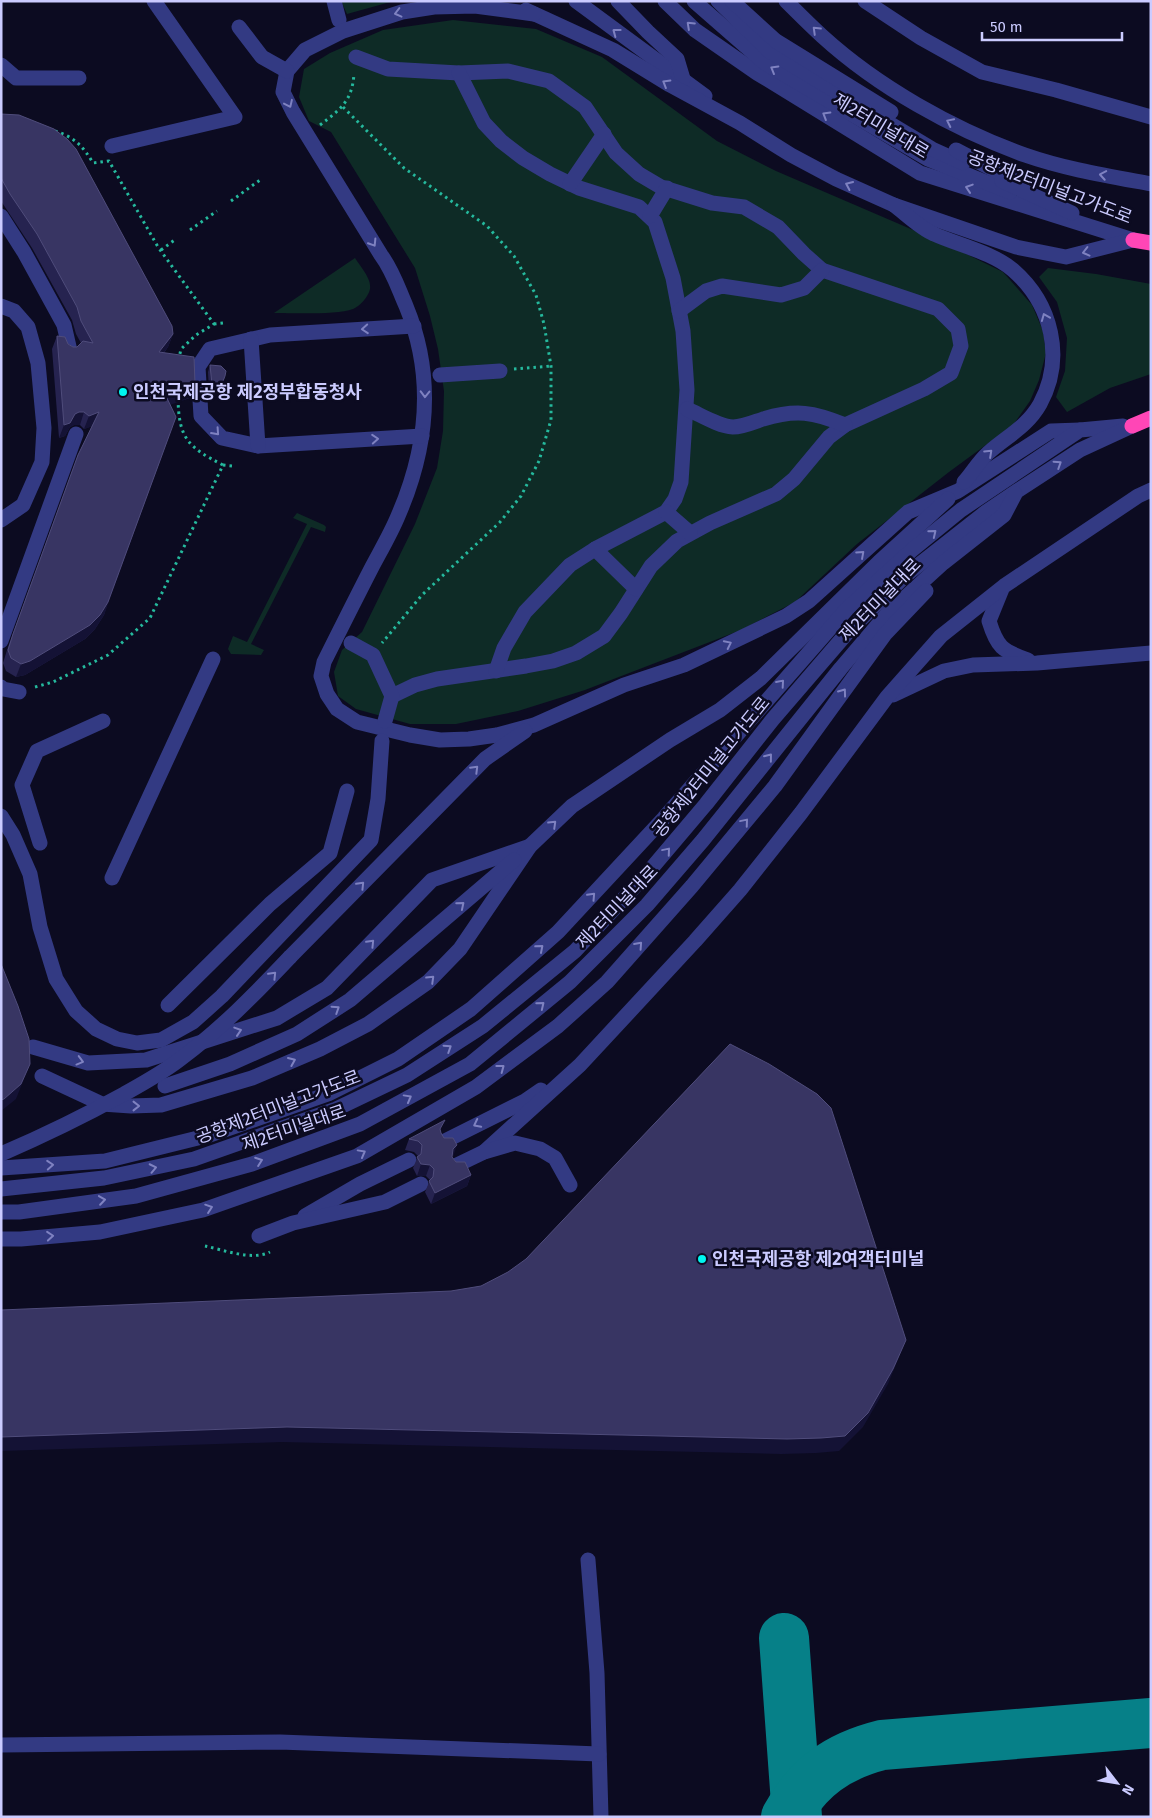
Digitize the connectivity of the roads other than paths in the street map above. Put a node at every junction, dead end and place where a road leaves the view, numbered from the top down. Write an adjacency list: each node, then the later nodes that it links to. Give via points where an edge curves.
1 (154, 1): 26 (street, via 235,117)
2 (334, 1): 14 (street)
3 (511, 1): 13 (street)
4 (576, 1): 22 (street, one-way to 4)
5 (618, 1): 22 (street, via 677,59)
6 (665, 1): 33 (street, 제2터미널대로, one-way to 6, via 920,173 757,73 695,30)
7 (694, 1): 33 (street, 공항제2터미널고가도로, one-way to 7, via 928,159 765,64)
8 (718, 1): 33 (street, 제2터미널대로, via 769,51 932,149)
9 (732, 1): 33 (street, 공항제2터미널고가도로, via 776,40 935,140)
10 (786, 1): 28 (street, one-way to 10, via 1081,171 1034,157 946,121 874,77 823,37)
11 (865, 1): 16 (street)
12 (881, 1): 16 (street)
13 (534, 14): 19 (street, one-way to 19, via 475,6 402,12 343,31 306,50); 24 (street, one-way to 13, via 613,50)
14 (339, 20)
15 (239, 27): 19 (street, via 262,57)
16 (921, 38): 23 (street, via 982,72)
17 (356, 57): 20 (street, via 388,70)
18 (1, 65): 21 (street, via 16,78)
19 (288, 71): 38 (street, one-way to 38, via 283,92 390,267)
20 (459, 73): 25 (street, via 508,71 549,81 585,107); 27 (street, via 484,123 501,141 523,158)
21 (79, 78)
22 (683, 79): 24 (street)
23 (1151, 117)
24 (740, 123): 30 (street, one-way to 24, via 828,175)
25 (604, 134): 27 (street); 29 (street, via 616,153 639,174)
26 (112, 146)
27 (570, 184): 32 (street, via 627,202)
28 (1151, 184)
29 (668, 188): 32 (street); 35 (street, via 712,203 744,208 778,226)
30 (894, 204): 33 (street, one-way to 30, via 1066,257 1016,247); 51 (street, one-way to 30, via 987,453 1021,428 1040,404 1051,377 1054,349 1047,320 1033,291 1012,269 980,252 931,233)
31 (1, 216): 40 (street, via 64,325)
32 (650, 216): 37 (street, via 671,270)
33 (1133, 240): 34 (highway, 제2터미널대로)
34 (1151, 243)
35 (822, 270): 37 (street, via 804,288 789,293 781,295 722,286 706,291); 45 (street, via 938,309 958,329 961,346 951,373)
36 (1, 306): 55 (street, via 14,311 28,327 38,363 44,428 42,462 24,505)
37 (679, 311): 43 (street)
38 (414, 326): 39 (street, one-way to 39, via 270,334); 49 (street, one-way to 49, via 421,351 425,388)
39 (251, 339): 50 (street); 50 (street, one-way to 50, via 210,349 198,367 202,416 222,438)
40 (70, 351)
41 (500, 371): 42 (street)
42 (440, 375)
43 (687, 409): 45 (street, via 736,427 798,412 811,413); 54 (street, via 681,482)
44 (1151, 418): 46 (highway, 제2터미널대로)
45 (845, 425): 56 (street, via 829,437 794,480 776,494)
46 (1132, 426): 47 (street, 제2터미널대로); 53 (street, 제2터미널대로, one-way to 46, via 1080,450)
47 (1080, 430): 51 (street, via 1052,431); 91 (street, 제2터미널대로, one-way to 47, via 105,1161 210,1135 328,1094 398,1060 471,1009 558,932 664,818 847,609 961,510)
48 (76, 434): 61 (street)
49 (422, 436): 50 (street, one-way to 49); 73 (street, via 415,470 398,516 324,662 321,676 327,694 337,709 357,722 425,738 469,739)
50 (258, 446)
51 (958, 490): 73 (street, one-way to 51, via 624,685 684,665 786,616 809,601 908,512); 78 (street, one-way to 51, via 572,806 720,710 761,678)
52 (1151, 490): 59 (street)
53 (1017, 491): 57 (street, 제2터미널대로, via 1004,515); 94 (street, 공항제2터미널고가도로, one-way to 53, via 104,1178 194,1159 336,1109 406,1076 483,1026 575,951 651,869 846,633 906,574)
54 (666, 512): 56 (street); 58 (street)
55 (1, 520)
56 (690, 532): 60 (street, via 651,566)
57 (984, 532): 95 (street, 제2터미널대로, one-way to 57, via 136,1196 252,1164 360,1124 470,1064 570,982 646,905 887,614 943,563); 98 (street, one-way to 57, via 100,1232 203,1210 357,1156 476,1087 558,1026 607,982 775,786 885,634 927,590 977,548)
58 (595, 549): 60 (street); 66 (street, via 570,565 525,612 504,648)
59 (1004, 586): 65 (street, via 989,620 994,638 1007,653); 70 (street, via 941,636)
60 (636, 589): 66 (street, via 604,636 576,653 553,661)
61 (1, 642)
62 (351, 642): 69 (street, via 373,655)
63 (1151, 653): 65 (street)
64 (213, 659): 79 (street)
65 (1037, 663): 70 (street, via 944,671)
66 (496, 671): 69 (street, via 436,679)
67 (1, 687): 68 (street)
68 (19, 692)
69 (392, 696): 72 (street)
70 (887, 697): 82 (street, via 740,890)
71 (103, 721): 77 (street, via 37,751 22,785)
72 (385, 721)
73 (534, 725): 87 (street, one-way to 73, bridge, via 97,1109 178,1061 215,1032 485,759)
74 (382, 741): 76 (street, via 371,840 222,996 193,1022 161,1040 137,1042 117,1039 96,1028 76,1010 56,979 40,927 30,874)
75 (347, 791): 80 (street, via 330,854 270,904)
76 (1, 816)
77 (40, 843)
78 (530, 846): 81 (street, one-way to 78, via 88,1063 146,1060 277,1018 328,988 432,880); 83 (street, one-way to 78, via 102,1104 161,1105 252,1078 320,1049 368,1024 428,982 460,949); 84 (street, one-way to 78, via 230,1064 297,1034 350,1000)
79 (112, 878)
80 (168, 1005)
81 (34, 1047)
82 (580, 1065): 85 (street, one-way to 85, via 525,1101); 86 (street)
83 (42, 1076)
84 (165, 1086)
85 (445, 1141)
86 (484, 1152): 89 (street); 93 (street, via 515,1143 540,1149 555,1158)
87 (1, 1155): 91 (street)
88 (409, 1160): 96 (street)
89 (457, 1164)
90 (1, 1168): 91 (street, 제2터미널대로)
91 (18, 1168)
92 (421, 1184): 96 (street, via 385,1202)
93 (570, 1185)
94 (1, 1189)
95 (1, 1212)
96 (293, 1223): 97 (street)
97 (259, 1236)
98 (1, 1239)
99 (588, 1560): 101 (street, via 598,1673)
100 (1, 1745): 101 (street, via 280,1742)
101 (599, 1754): 102 (street)
102 (601, 1817)

